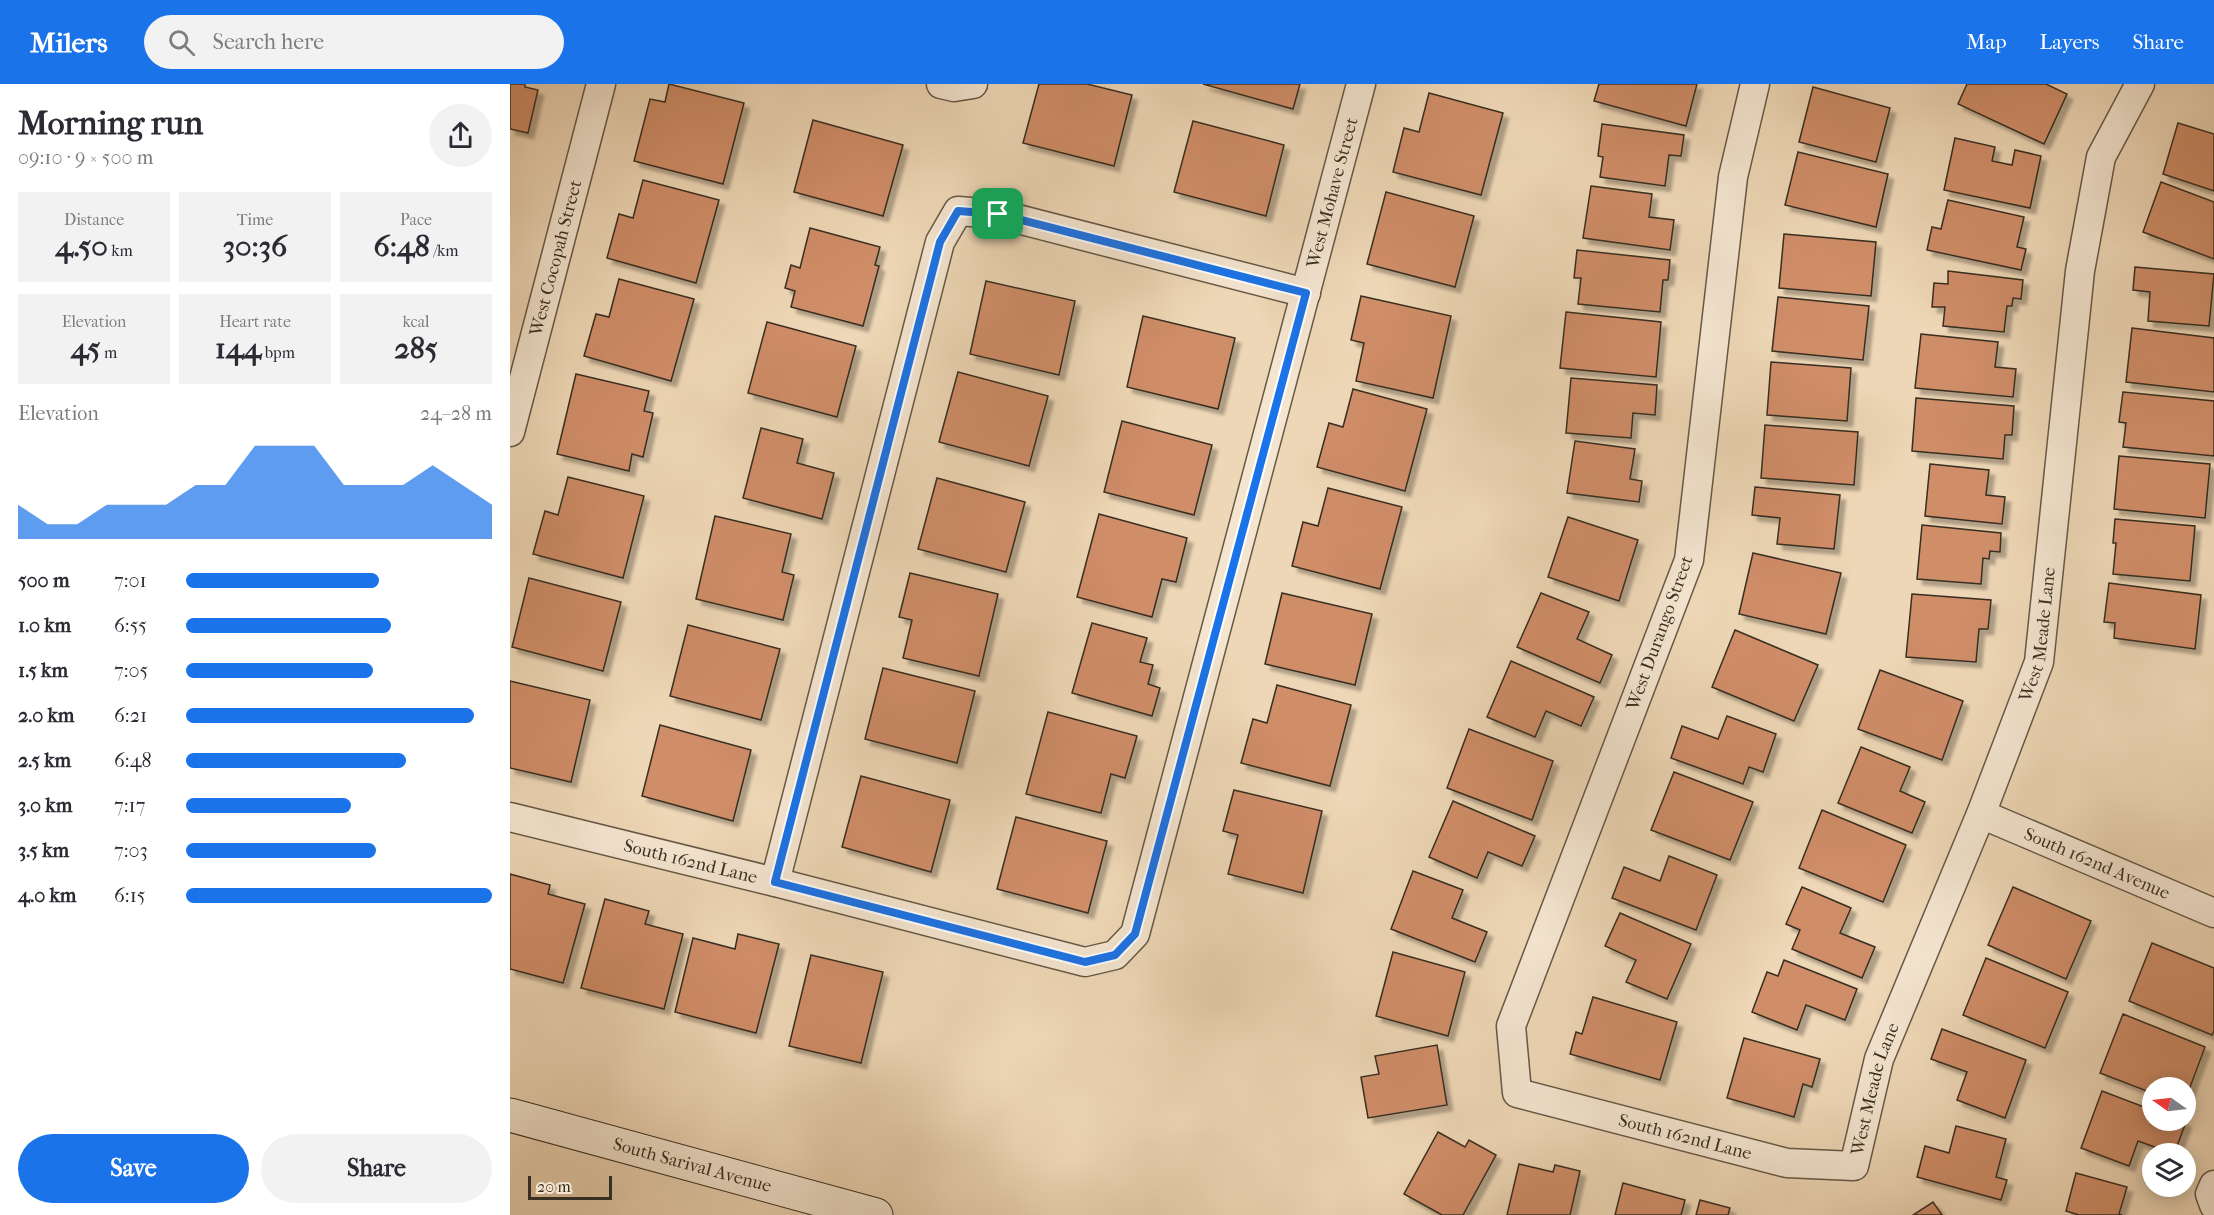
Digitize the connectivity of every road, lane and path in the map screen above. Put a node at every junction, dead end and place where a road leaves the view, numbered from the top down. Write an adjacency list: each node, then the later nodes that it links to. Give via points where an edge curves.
1 (601, 84): 8 (street, West Cocopah Street)
2 (941, 84): 3 (street)
3 (973, 84)
4 (1361, 84): 7 (street, West Mohave Street)
5 (1755, 84): 14 (street, West Durango Street, via 1733,177 1689,560 1511,1026)
6 (2140, 84): 9 (street, West Meade Lane, via 2101,158 2080,271 2039,662)
7 (1306, 293): 11 (street, via 998,214 958,211 940,242); 13 (street, West Mohave Street, via 1135,934)
8 (510, 432)
9 (1981, 814): 12 (street, South 162nd Avenue); 16 (street, West Meade Lane, via 1879,1059)
10 (510, 817): 11 (street, South 162nd Lane)
11 (775, 882): 13 (street, South 162nd Lane, via 1085,962)
12 (2214, 913)
13 (1115, 955)
14 (1517, 1093): 16 (street, South 162nd Lane, via 1787,1163)
15 (510, 1115): 19 (main road, South Sarival Avenue)
16 (1854, 1166)
17 (2214, 1185): 18 (street, via 2210,1194)
18 (2214, 1205)
19 (876, 1215)

